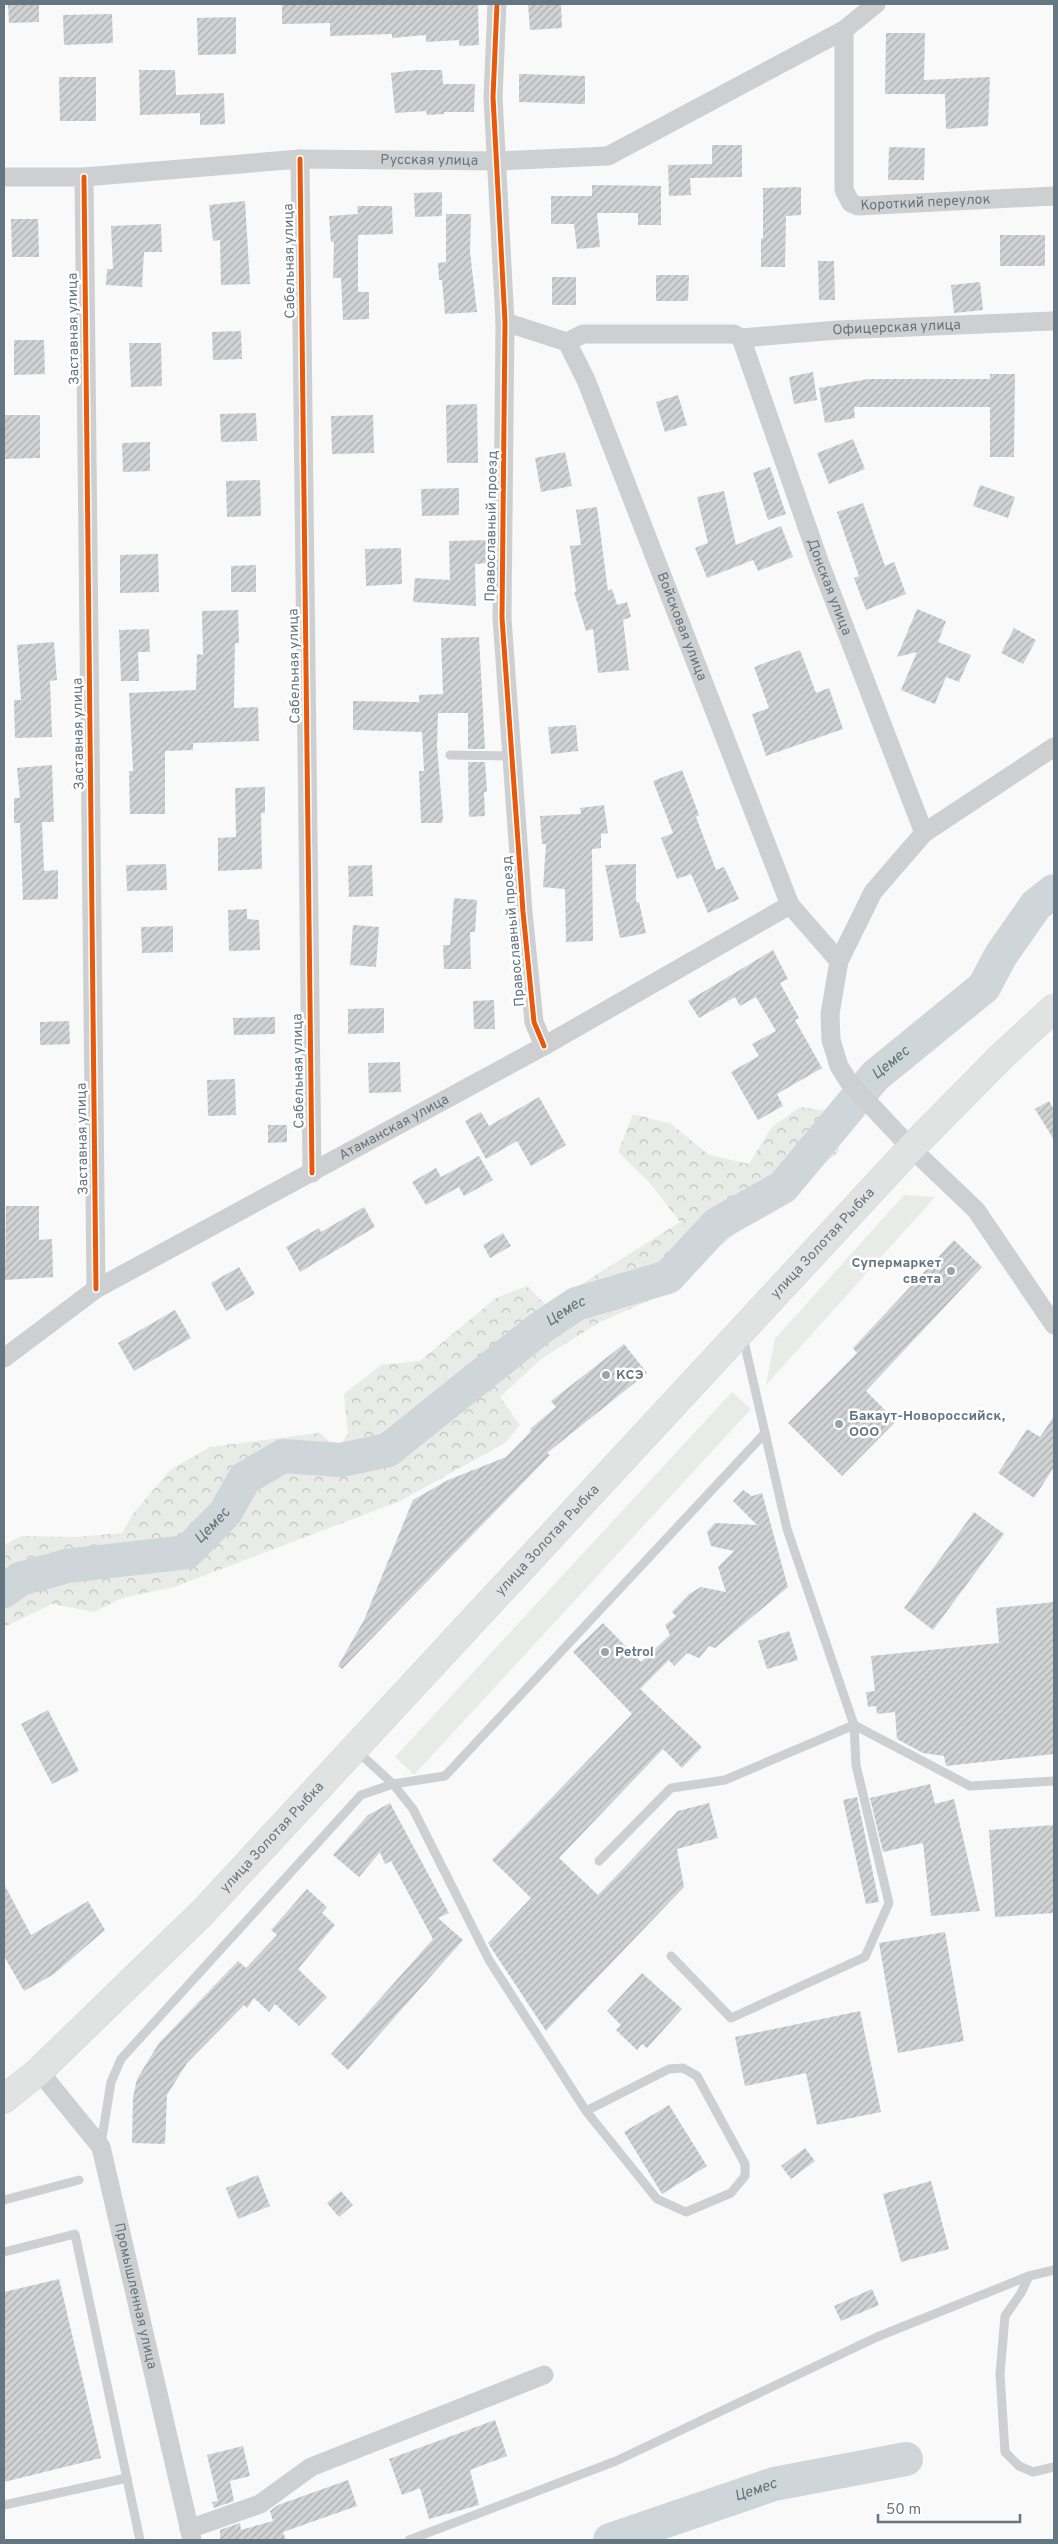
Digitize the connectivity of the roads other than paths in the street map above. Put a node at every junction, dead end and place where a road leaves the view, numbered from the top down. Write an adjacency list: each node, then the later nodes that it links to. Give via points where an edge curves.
1 (497, 4): 5 (street, Православный проезд, via 493,97)
2 (876, 4): 3 (street, Русская улица)
3 (844, 30): 5 (street, Русская улица, via 608,156); 8 (street, Короткий переулок, via 844,190 851,203 858,206)
4 (300, 159): 5 (street, Русская улица); 7 (street, Русская улица); 22 (street, Сабельная улица)
5 (498, 161): 9 (street, Православный проезд)
6 (4, 177): 7 (street, Русская улица)
7 (84, 178): 23 (street, Заставная улица)
8 (1054, 196)
9 (505, 322): 12 (street); 15 (street, Православный проезд, via 502,618)
10 (1054, 322): 11 (street, Офицерская улица, via 838,330)
11 (741, 338): 12 (street, Офицерская улица, via 734,334 583,334); 16 (street, Донская улица, via 818,561)
12 (567, 342): 17 (street, Войсковая улица, via 586,380)
13 (1054, 747): 16 (street)
14 (450, 755): 15 (lane)
15 (512, 756): 20 (street, Православный проезд, via 534,1022)
16 (924, 833): 18 (street, via 874,892)
17 (790, 905): 18 (street, Войсковая улица); 20 (street, Атаманская улица)
18 (839, 961): 21 (street, via 830,1014 831,1040 839,1066 867,1104)
19 (1054, 1008): 21 (highway, улица Золотая Рыбка)
20 (544, 1046): 22 (street, Атаманская улица)
21 (911, 1148): 24 (street, via 976,1210); 25 (highway, улица Золотая Рыбка)
22 (312, 1173): 23 (street, Атаманская улица)
23 (96, 1289): 26 (street, Атаманская улица)
24 (1054, 1325)
25 (742, 1332): 27 (lane); 29 (highway, улица Золотая Рыбка)
26 (4, 1358)
27 (765, 1433): 28 (lane, via 787,1529); 31 (lane, via 445,1776)
28 (854, 1725): 30 (lane, via 970,1786); 32 (lane, via 725,1780 671,1788); 33 (lane, via 856,1765 889,1903 865,1957 731,2018)
29 (355, 1749): 31 (lane); 34 (highway, улица Золотая Рыбка, via 202,1913)
30 (1054, 1781)
31 (394, 1784): 36 (lane, via 413,1810 489,1960); 37 (lane, via 361,1795 121,2060 111,2082)
32 (599, 1861)
33 (671, 1956)
34 (39, 2071): 35 (highway, улица Золотая Рыбка); 37 (street, Промышленная улица)
35 (4, 2100)
36 (586, 2111): 36 (lane, via 669,2070 683,2068 696,2076 745,2164 746,2176 731,2193 686,2212 657,2199)
37 (101, 2147): 47 (street, Промышленная улица)
38 (78, 2180): 39 (lane)
39 (4, 2200)
40 (4, 2252): 45 (lane, via 74,2234)
41 (1054, 2270): 42 (lane)
42 (1029, 2276): 44 (lane, via 1005,2316 1000,2374 1005,2452 1019,2466 1033,2472); 49 (lane, via 877,2337 616,2460)
43 (544, 2375): 47 (street, via 311,2467 260,2504)
44 (1054, 2467)
45 (127, 2478): 46 (lane); 48 (lane)
46 (4, 2505)
47 (190, 2535)
48 (140, 2540)
49 (409, 2540)

